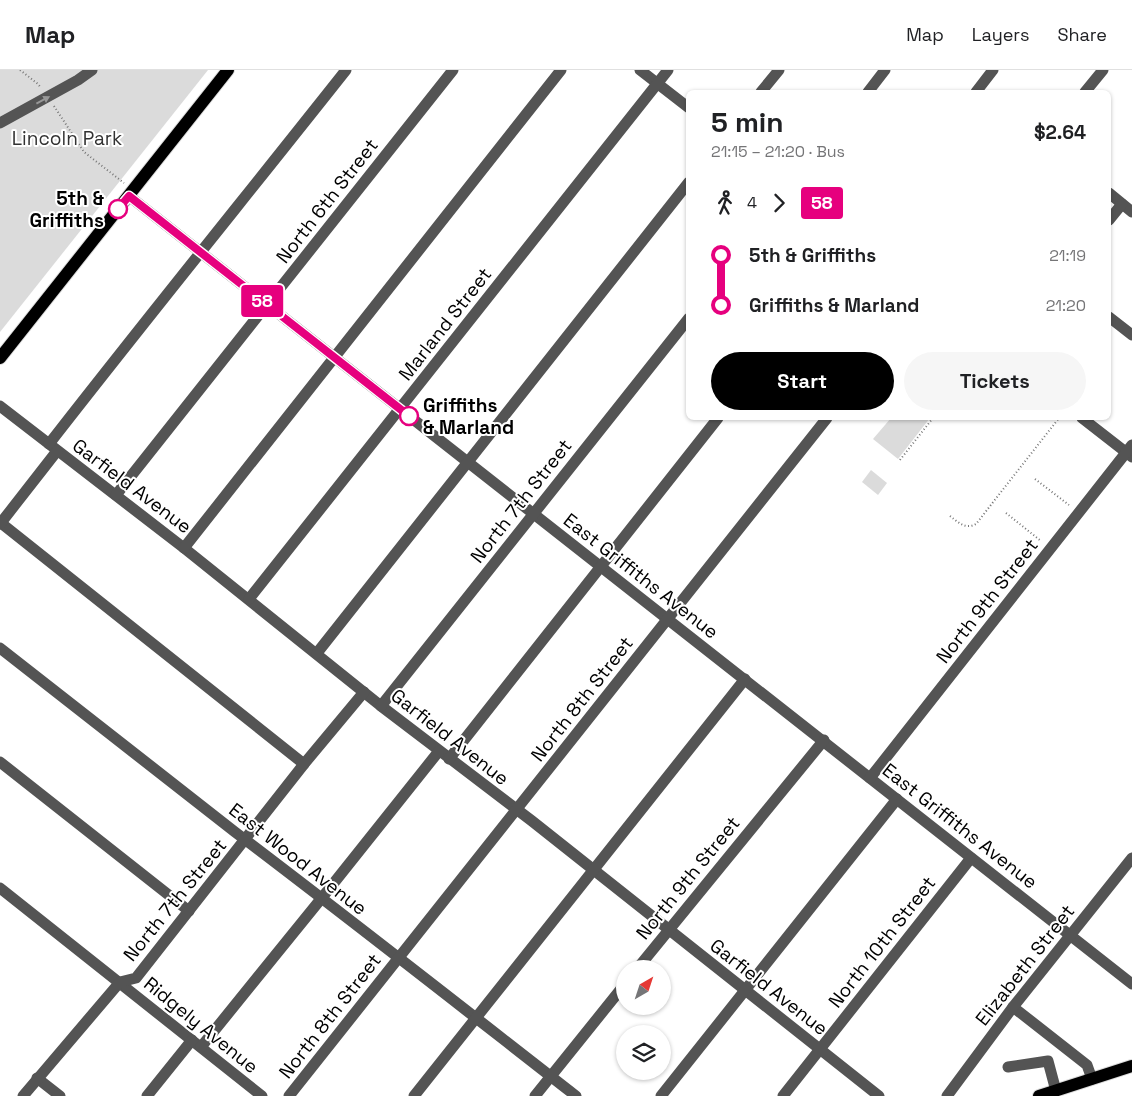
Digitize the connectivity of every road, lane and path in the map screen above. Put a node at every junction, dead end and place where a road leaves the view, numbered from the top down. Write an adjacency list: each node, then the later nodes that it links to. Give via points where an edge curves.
1 (20, 70): 18 (path)
2 (92, 70): 21 (street, one-way to 2)
3 (228, 70): 23 (main road)
4 (346, 70): 28 (street)
5 (453, 70): 29 (street, North 6th Street)
6 (561, 70): 33 (street)
7 (640, 70): 13 (street)
8 (668, 70): 13 (street, Marland Street)
9 (779, 70): 14 (street)
10 (885, 70): 15 (street)
11 (994, 70): 16 (street)
12 (1103, 70): 17 (street)
13 (657, 84): 20 (street); 36 (street, Marland Street)
14 (762, 90)
15 (870, 90)
16 (978, 90)
17 (1087, 90)
18 (45, 93)
19 (51, 102): 23 (path, via 84,152)
20 (686, 106)
21 (0, 123)
22 (686, 186): 45 (street)
23 (128, 191): 28 (street, East Griffiths Avenue); 34 (main road)
24 (1111, 195): 25 (street)
25 (1122, 204): 26 (street); 27 (street)
26 (1132, 212)
27 (1111, 218)
28 (201, 253): 29 (street, East Griffiths Avenue); 42 (street, via 131,338)
29 (267, 305): 33 (street, East Griffiths Avenue); 47 (street, North 6th Street)
30 (1111, 319): 32 (street)
31 (686, 322): 49 (street, North 7th Street)
32 (1132, 336)
33 (334, 357): 36 (street, East Griffiths Avenue); 54 (street)
34 (0, 358)
35 (0, 406): 42 (street, Garfield Avenue)
36 (400, 409): 45 (street, East Griffiths Avenue); 56 (street, Marland Street)
37 (716, 420): 55 (street)
38 (825, 420): 57 (street, North 8th Street)
39 (931, 420): 44 (path)
40 (1057, 420): 51 (path, via 976,524 963,526)
41 (1085, 420): 43 (street)
42 (53, 448): 47 (street, Garfield Avenue); 52 (street)
43 (1130, 452): 68 (street, North 9th Street)
44 (900, 460)
45 (467, 461): 49 (street, East Griffiths Avenue); 59 (street)
46 (1035, 478): 48 (path)
47 (116, 495): 54 (street, Garfield Avenue)
48 (1071, 507)
49 (534, 514): 55 (street, East Griffiths Avenue); 62 (street, North 7th Street)
50 (1006, 514): 53 (path)
51 (950, 516)
52 (0, 524): 67 (street)
53 (1042, 543)
54 (184, 548): 56 (street, Garfield Avenue)
55 (601, 567): 57 (street, East Griffiths Avenue); 65 (street)
56 (249, 599): 59 (street, Garfield Avenue)
57 (668, 620): 60 (street, East Griffiths Avenue); 70 (street, North 8th Street)
58 (0, 648): 71 (street, East Wood Avenue)
59 (317, 653): 61 (street, Garfield Avenue)
60 (745, 679): 63 (street, East Griffiths Avenue); 74 (street)
61 (364, 692): 62 (street, Garfield Avenue); 67 (street, North 7th Street)
62 (381, 706): 64 (street, Garfield Avenue)
63 (824, 740): 68 (street, East Griffiths Avenue); 78 (street, North 9th Street)
64 (438, 750): 65 (street, Garfield Avenue); 76 (street)
65 (449, 759): 70 (street, Garfield Avenue)
66 (0, 762): 77 (street)
67 (304, 764): 71 (street, North 7th Street)
68 (870, 778): 69 (street, East Griffiths Avenue)
69 (897, 799): 72 (street, East Griffiths Avenue); 84 (street)
70 (517, 810): 74 (street, Garfield Avenue); 80 (street, North 8th Street)
71 (246, 840): 76 (street, East Wood Avenue); 77 (street, North 7th Street)
72 (971, 858): 79 (street, East Griffiths Avenue); 89 (street, North 10th Street)
73 (1132, 858): 79 (street, Elizabeth Street)
74 (594, 870): 78 (street, Garfield Avenue); 87 (street)
75 (0, 888): 82 (street, Ridgely Avenue)
76 (321, 899): 80 (street, East Wood Avenue); 88 (street)
77 (189, 911): 82 (street, North 7th Street, via 136,978)
78 (669, 930): 81 (street, North 9th Street); 84 (street, Garfield Avenue)
79 (1071, 936): 83 (street, East Griffiths Avenue); 86 (street, Elizabeth Street)
80 (399, 958): 87 (street, East Wood Avenue); 100 (street, North 8th Street)
81 (644, 960)
82 (120, 982): 88 (street, Ridgely Avenue); 93 (street, North 7th Street)
83 (1132, 984)
84 (745, 990): 89 (street, Garfield Avenue); 104 (street)
85 (616, 995): 92 (street)
86 (1013, 1007): 94 (street, via 1087,1065); 107 (street, Elizabeth Street)
87 (477, 1017): 92 (street, East Wood Avenue); 101 (street)
88 (197, 1044): 98 (street); 99 (street, Ridgely Avenue)
89 (820, 1049): 105 (street, North 10th Street); 106 (street, Garfield Avenue)
90 (1132, 1066): 94 (main road)
91 (1008, 1067): 95 (street, via 1048,1061)
92 (551, 1076): 102 (street); 103 (street, East Wood Avenue)
93 (38, 1078): 96 (street, North 7th Street); 97 (street)
94 (1092, 1079): 95 (main road)
95 (1056, 1090): 108 (main road)
96 (24, 1096)
97 (60, 1096)
98 (147, 1096)
99 (262, 1096)
100 (290, 1096)
101 (414, 1096)
102 (535, 1096)
103 (576, 1096)
104 (661, 1096)
105 (783, 1096)
106 (879, 1096)
107 (947, 1096)
108 (1038, 1096)

